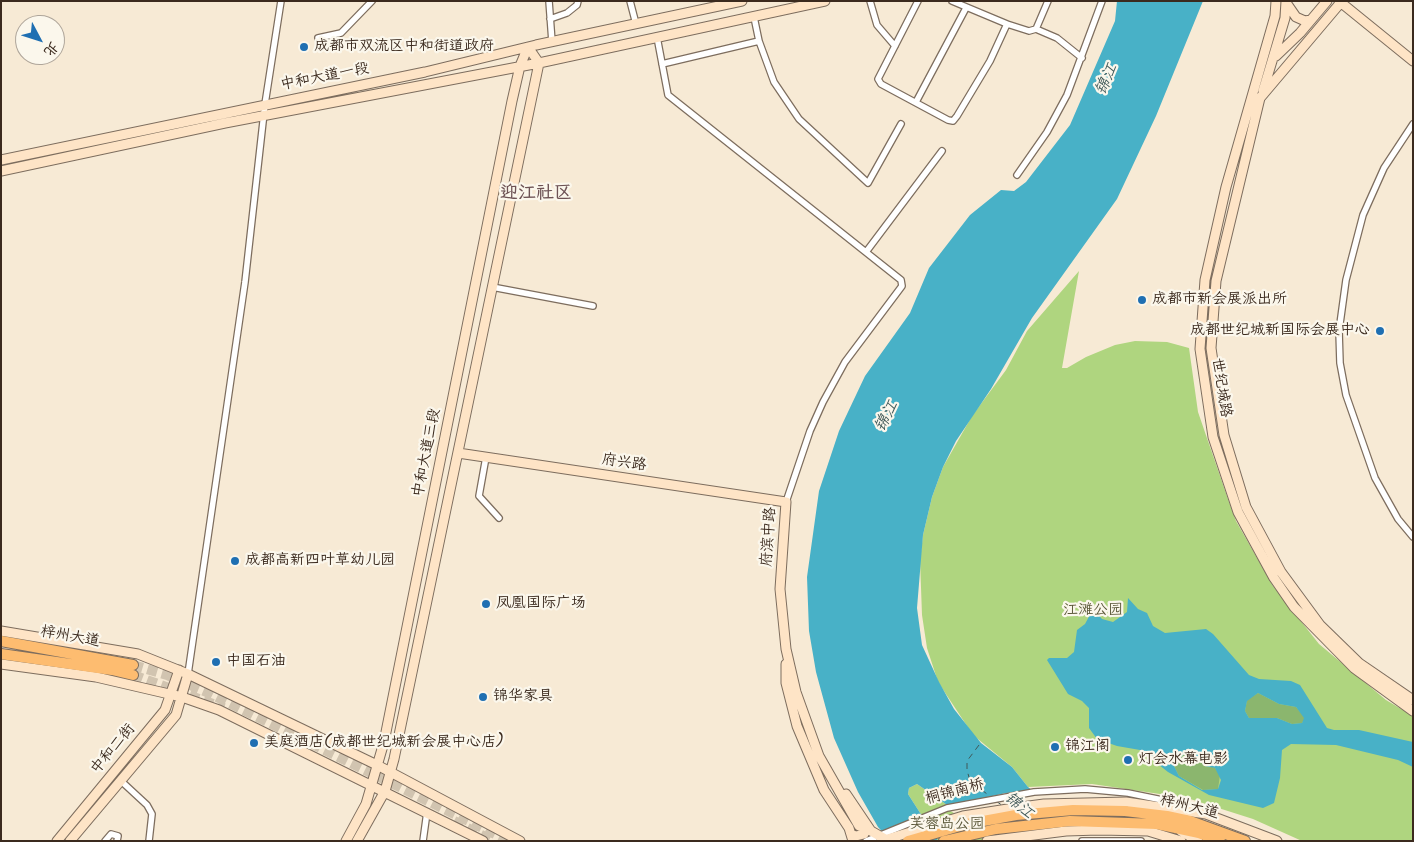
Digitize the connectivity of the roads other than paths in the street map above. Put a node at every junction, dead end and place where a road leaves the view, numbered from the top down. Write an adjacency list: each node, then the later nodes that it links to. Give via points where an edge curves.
1 (281, 1): 39 (street)
2 (372, 1): 25 (street, via 341,33)
3 (549, 1): 19 (street)
4 (578, 1): 19 (street, via 577,6 567,13)
5 (630, 1): 21 (street)
6 (742, 1): 21 (main road, 中和大道一段)
7 (825, 1): 18 (main road, 中和大道一段)
8 (870, 1): 28 (street, via 877,25)
9 (918, 1): 28 (street)
10 (952, 1): 17 (street)
11 (1048, 1): 23 (street)
12 (1102, 1): 31 (street)
13 (1276, 1): 36 (main road, 世纪城路)
14 (1286, 1): 20 (main road, via 1296,17); 30 (main road)
15 (1327, 1): 20 (main road)
16 (1340, 2): 32 (main road); 37 (main road, 世纪城路)
17 (966, 8): 22 (street); 38 (street)
18 (754, 16): 24 (main road, 中和大道一段); 26 (street)
19 (550, 19): 27 (street)
20 (1311, 20): 30 (main road)
21 (636, 24): 27 (main road, 中和大道一段)
22 (1008, 24): 23 (street, via 1029,31); 38 (street, via 990,61 953,121)
23 (1036, 29): 31 (street, via 1057,38)
24 (657, 37): 33 (main road, 中和大道一段); 34 (street)
25 (318, 38)
26 (758, 41): 34 (street); 41 (street, via 774,82 799,119 868,183)
27 (552, 42): 29 (main road, 中和大道一段)
28 (895, 46): 38 (street, via 878,79 881,84)
29 (528, 48): 33 (main road); 35 (main road, 中和大道三段); 39 (main road, 中和大道一段)
30 (1275, 57): 36 (main road); 37 (main road)
31 (1082, 58): 46 (street, via 1051,125)
32 (1413, 61)
33 (539, 62): 35 (main road, 中和大道一段); 48 (main road)
34 (662, 64): 47 (street, via 668,95)
35 (520, 66): 40 (main road, 中和大道一段); 66 (main road, 中和大道三段)
36 (1261, 67): 65 (main road, 世纪城路, via 1226,187 1205,280 1200,349 1213,437 1238,512 1274,578 1294,607 1354,668)
37 (1260, 98): 64 (main road, 世纪城路, via 1216,281 1211,348 1224,435 1246,507 1301,602 1359,663)
38 (916, 102)
39 (266, 104): 40 (street); 44 (main road, 中和大道一段)
40 (264, 116): 45 (main road, 中和大道一段); 61 (street, via 245,282)
41 (901, 124)
42 (1413, 124): 54 (street, via 1384,168 1363,215 1346,280 1339,331 1346,395 1375,478 1398,519)
43 (942, 151): 47 (street)
44 (1, 160)
45 (1, 171)
46 (1017, 175)
47 (866, 252): 52 (street, 府滨中路, via 898,277 902,286 845,362 823,402)
48 (492, 287): 49 (street); 50 (main road)
49 (593, 306)
50 (458, 453): 51 (main road, 府兴路); 67 (main road)
51 (486, 457): 52 (main road, 府兴路); 53 (street, via 479,496)
52 (786, 502): 57 (main road, 府滨中路, via 780,589)
53 (499, 518)
54 (1413, 537)
55 (1, 631): 60 (main road, via 138,654)
56 (1, 641): 58 (highway, 梓州大道, via 133,670 112,670)
57 (786, 649): 74 (main road, 府滨中路, via 796,692 819,756 847,809); 76 (main road, via 786,683 797,726 824,790)
58 (1, 654)
59 (1, 664): 62 (main road, via 96,677)
60 (179, 670): 61 (main road); 62 (main road, 中和二街)
61 (188, 674): 63 (main road, 中和二街); 66 (main road)
62 (170, 695): 63 (main road); 78 (main road, 中和二街, via 165,710)
63 (182, 697): 68 (main road, 中和二街, via 176,715); 69 (main road, via 219,710)
64 (1413, 700)
65 (1413, 711)
66 (379, 766): 67 (main road); 69 (main road, 中和大道三段)
67 (390, 772): 70 (main road); 87 (main road)
68 (120, 780): 79 (main road, 中和二街); 82 (street, via 147,805 152,814)
69 (373, 785): 70 (main road); 83 (main road, 中和大道三段)
70 (385, 791): 71 (main road); 84 (main road)
71 (427, 812): 85 (street); 86 (main road)
72 (1206, 814): 73 (main road); 77 (street, 桐锦南桥, via 1182,804 1128,793 1085,789 1034,792 982,800 932,813); 98 (main road)
73 (1124, 821): 75 (highway, 梓州大道); 77 (main road, 桐锦南桥, via 1044,804 964,816); 89 (highway, via 1074,810 1016,815 967,824); 90 (highway, via 1049,821); 91 (main road); 92 (street); 93 (street); 94 (main road); 97 (highway, 梓州大道, via 1190,821)
74 (863, 825): 76 (main road, via 864,834); 77 (main road, 府滨中路)
75 (1172, 826): 95 (main road); 96 (highway, 梓州大道)
76 (853, 838)
77 (883, 838): 88 (street)
78 (57, 841)
79 (70, 841)
80 (105, 841): 81 (street, via 111,834 118,836)
81 (117, 841)
82 (149, 841)
83 (346, 841)
84 (357, 841)
85 (423, 841)
86 (483, 841)
87 (520, 841)
88 (866, 841)
89 (908, 841)
90 (944, 841)
91 (987, 841)
92 (1082, 841)
93 (1141, 841)
94 (1181, 841)
95 (1198, 841)
96 (1220, 841)
97 (1245, 841)
98 (1277, 841)

